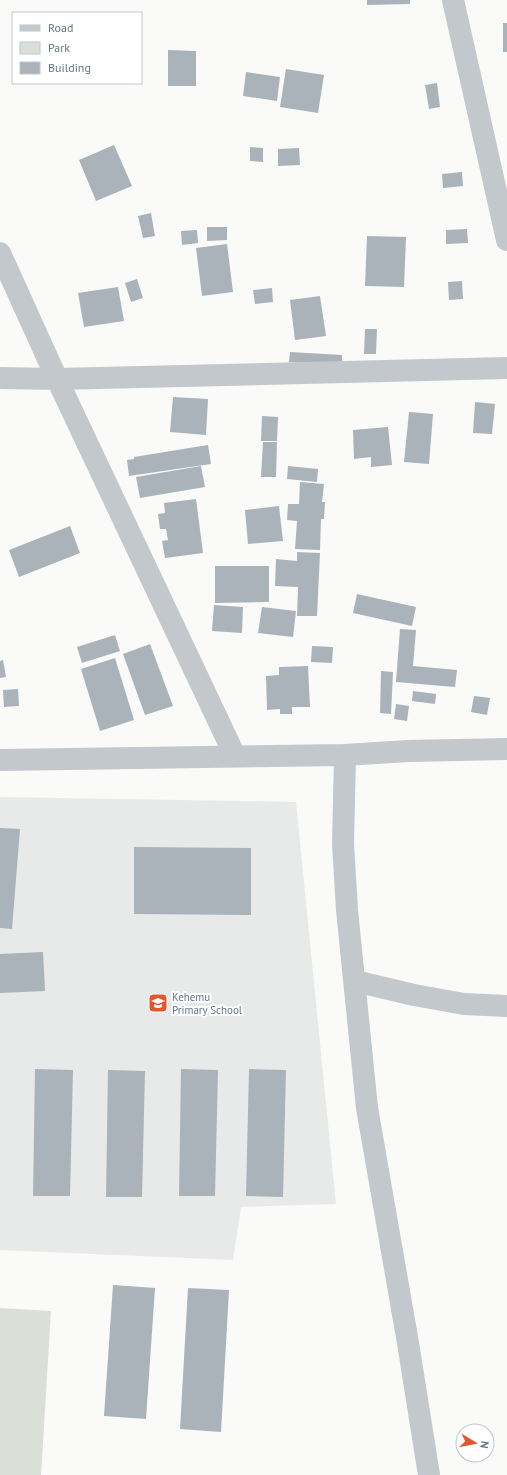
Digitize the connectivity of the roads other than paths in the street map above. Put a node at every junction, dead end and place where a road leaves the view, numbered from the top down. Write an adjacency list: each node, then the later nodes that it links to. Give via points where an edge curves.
1 (453, 0): 2 (street)
2 (507, 240)
3 (0, 253): 6 (street)
4 (507, 368): 6 (street)
5 (0, 378): 6 (street)
6 (58, 379): 9 (street)
7 (507, 749): 8 (street)
8 (345, 755): 9 (street); 11 (street, via 343,844)
9 (235, 756): 10 (street)
10 (0, 760)
11 (355, 981): 12 (street, via 464,1004); 13 (street, via 367,1108)
12 (507, 1006)
13 (429, 1475)

